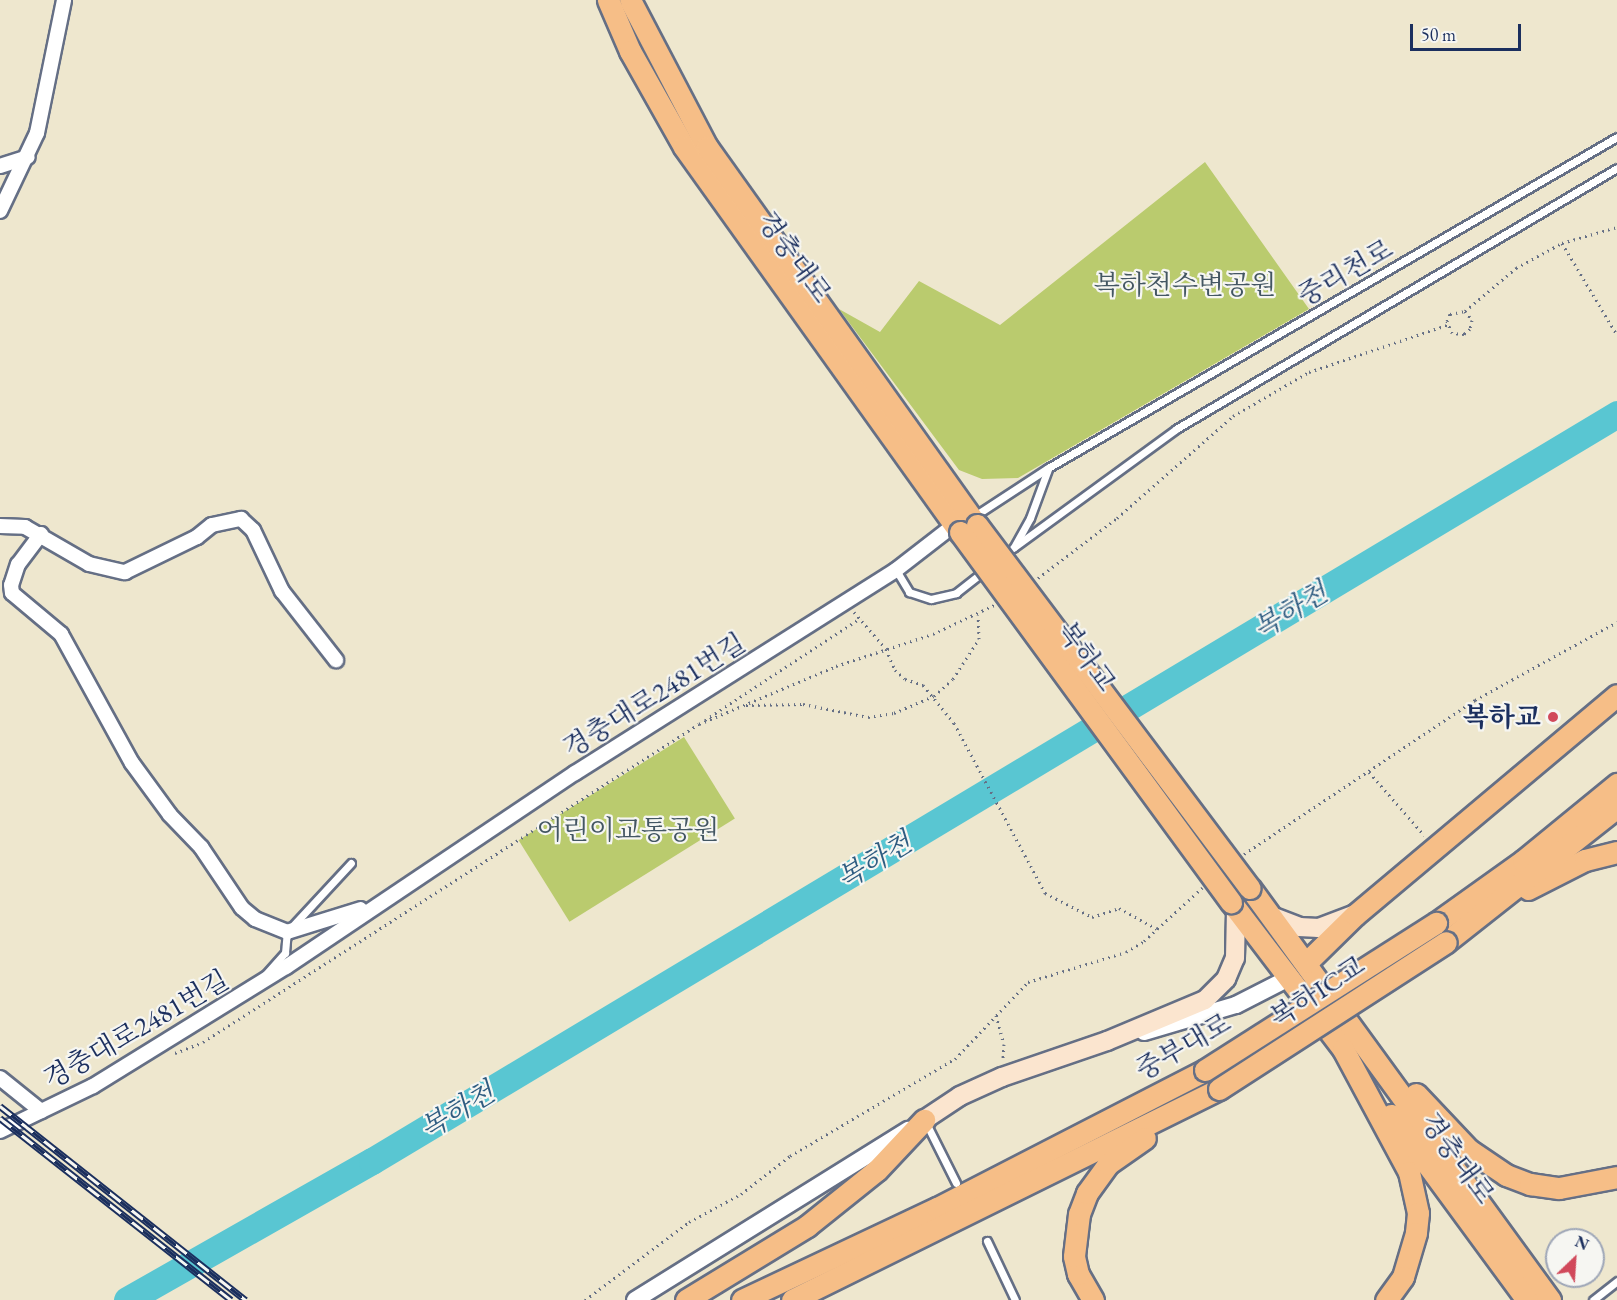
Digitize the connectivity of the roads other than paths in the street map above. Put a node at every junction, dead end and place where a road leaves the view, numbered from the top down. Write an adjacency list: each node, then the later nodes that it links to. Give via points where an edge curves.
1 (64, 0): 5 (street, via 38,133)
2 (608, 0): 10 (main road, 경충대로, via 630,51 690,156)
3 (630, 0): 10 (main road, 경충대로, via 707,147)
4 (1617, 137): 9 (lane, 중리천로)
5 (28, 157): 6 (street); 8 (street)
6 (0, 166)
7 (1617, 168): 13 (lane, via 1176,429)
8 (0, 210)
9 (1048, 468): 10 (lane, 중리천로); 13 (lane, via 1030,518)
10 (966, 525): 14 (street, 경충대로2481번길); 22 (main road, 복하교, bridge); 25 (main road, 복하교, bridge)
11 (0, 526): 12 (street, via 25,526)
12 (42, 534): 15 (street, via 88,564 125,572 197,537 212,525 241,519 253,530 282,591); 26 (street, via 18,564 10,585 12,593 61,634 132,763 170,815 201,848 242,908 255,919)
13 (1013, 548): 14 (lane, via 956,593 939,598 909,592)
14 (896, 570): 21 (street, 경충대로2481번길)
15 (336, 660)
16 (1617, 695): 24 (main road)
17 (1617, 784): 27 (main road, 중부대로)
18 (1617, 807): 23 (main road, 중부대로)
19 (1617, 852): 23 (main road, via 1586,860)
20 (351, 863): 26 (lane, 경충대로2481번길)
21 (378, 903): 26 (street, 경충대로2481번길); 30 (street, 경충대로2481번길)
22 (1233, 905): 29 (main road, 복하교); 32 (main road, via 1235,958 1226,979 1206,1000)
23 (1491, 909): 27 (main road, 중부대로)
24 (1355, 915): 25 (main road, via 1319,928 1299,927); 28 (main road)
25 (1271, 916): 28 (main road, 복하교)
26 (287, 932): 30 (lane, 경충대로2481번길, via 285,953)
27 (1441, 932): 35 (main road, 복하IC교, bridge); 45 (main road, 중부대로, bridge, via 1205,1070 937,1208)
28 (1307, 962): 29 (main road); 31 (main road, 복하교)
29 (1289, 978): 32 (street, via 1203,1017); 33 (main road, 복하교)
30 (254, 987): 36 (street, 경충대로2481번길, via 93,1086)
31 (1360, 1036): 39 (main road, via 1485,1164 1530,1184 1559,1188); 51 (main road)
32 (1107, 1041): 37 (main road, via 1002,1077 960,1096)
33 (1343, 1049): 49 (main road, via 1397,1149 1415,1195 1418,1213 1411,1256); 50 (main road, 경충대로)
34 (0, 1078): 36 (street, 경충대로2481번길)
35 (1219, 1089): 46 (main road, 중부대로); 48 (main road, via 1108,1164 1087,1193 1079,1214 1074,1256 1078,1274)
36 (41, 1111): 38 (street, 경충대로2481번길)
37 (924, 1120): 40 (lane); 43 (street); 44 (main road, via 877,1170 807,1226)
38 (0, 1131)
39 (1617, 1177)
40 (956, 1183)
41 (987, 1241): 47 (lane)
42 (1617, 1281): 52 (lane)
43 (635, 1300)
44 (686, 1300)
45 (742, 1300)
46 (792, 1300)
47 (1015, 1300)
48 (1093, 1300)
49 (1386, 1300)
50 (1527, 1300)
51 (1550, 1300)
52 (1593, 1300)

